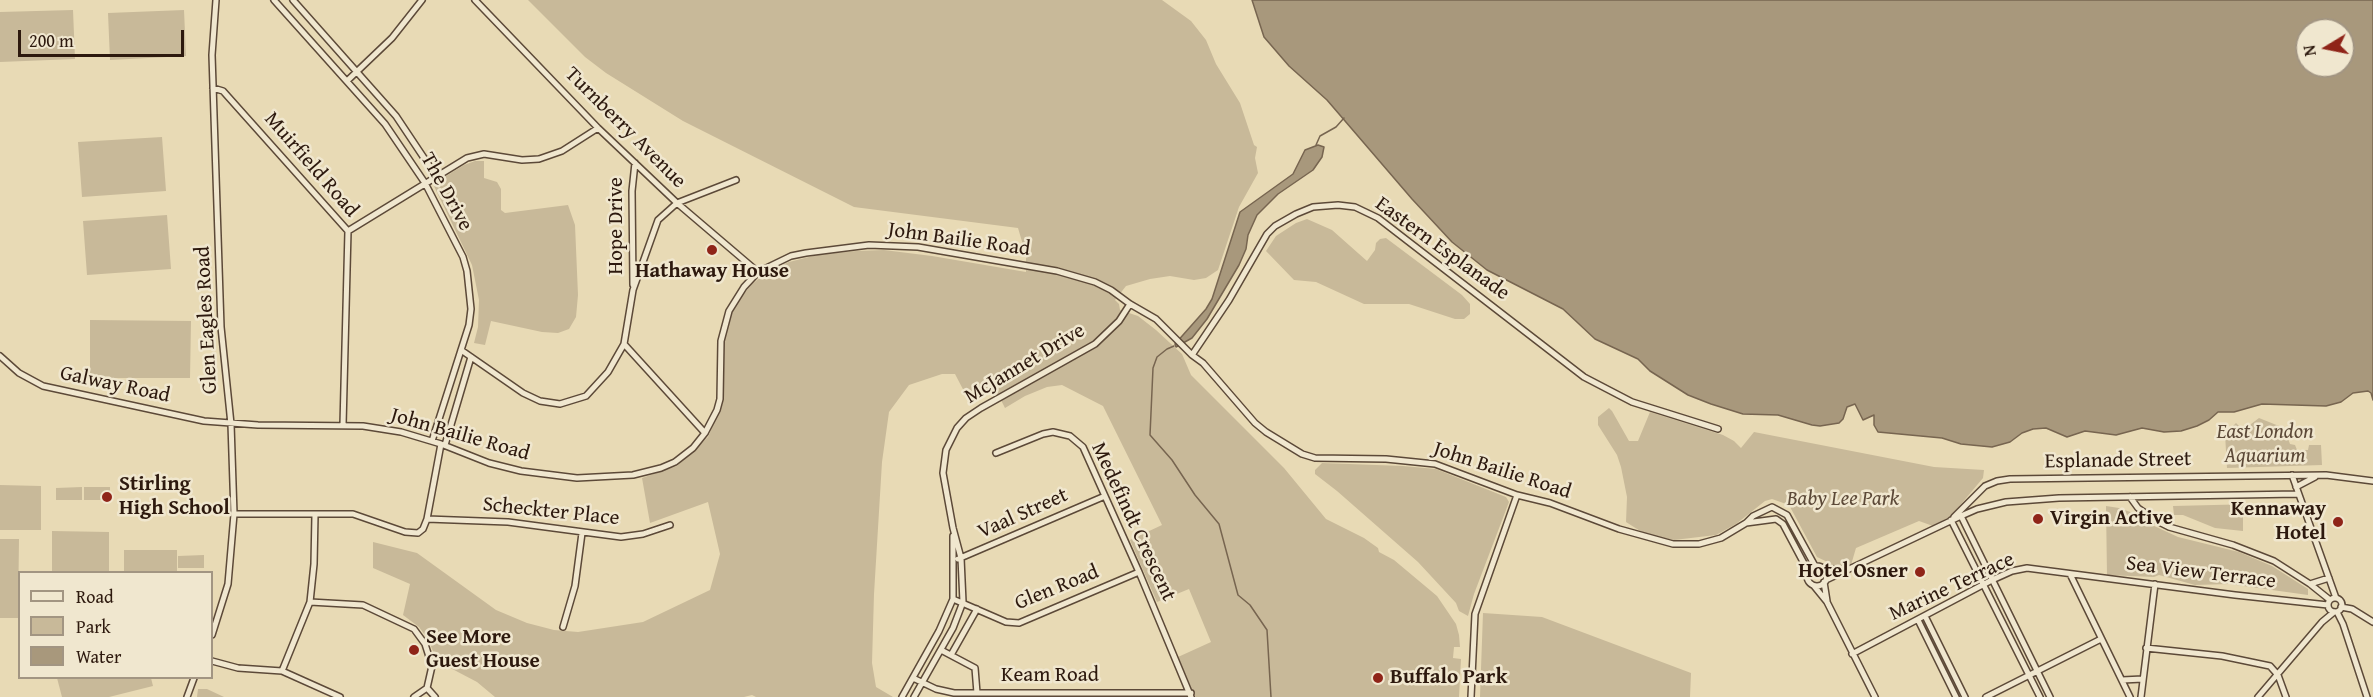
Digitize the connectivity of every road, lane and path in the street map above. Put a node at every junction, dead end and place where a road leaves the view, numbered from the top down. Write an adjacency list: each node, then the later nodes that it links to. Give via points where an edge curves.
1 (216, 0): 8 (street, Glen Eagles Road)
2 (274, 0): 7 (street, The Drive)
3 (293, 0): 6 (street, The Drive)
4 (422, 0): 6 (street, via 392,38)
5 (475, 0): 9 (street, Turnberry Avenue)
6 (357, 72): 7 (street); 11 (street, The Drive, via 396,116)
7 (347, 81): 13 (street, The Drive, via 385,124)
8 (213, 88): 15 (street, Muirfield Road, via 223,91); 24 (street, Glen Eagles Road, via 221,327)
9 (598, 128): 10 (street, Turnberry Avenue); 11 (street, via 562,151 539,159 484,154)
10 (635, 163): 14 (street, Turnberry Avenue); 17 (street, Hope Drive)
11 (436, 176): 13 (street)
12 (736, 180): 14 (street)
13 (425, 183): 15 (street); 20 (street, The Drive, via 467,271 471,309)
14 (678, 203): 16 (street, Turnberry Avenue); 17 (street, Hope Drive, via 655,226)
15 (348, 231): 25 (street, Muirfield Road)
16 (758, 272): 18 (street, John Bailie Road, via 791,256 814,251 869,245 918,247 1057,271 1095,282); 27 (street, John Bailie Road, via 729,311 721,341 720,399)
17 (633, 290): 19 (street, Hope Drive)
18 (1130, 304): 21 (street, John Bailie Road, via 1156,319); 46 (street, McJannet Drive, via 1095,344 981,408 957,428 943,464)
19 (624, 344): 23 (street, Hope Drive, via 597,387 586,396 560,404 523,393); 27 (street)
20 (461, 350): 23 (street, Hope Drive); 28 (street, The Drive)
21 (1191, 355): 26 (street, Eastern Esplanade, via 1275,226 1313,207 1355,207 1378,218 1589,380 1632,402); 37 (street, John Bailie Road, via 1203,363 1266,432 1302,454 1315,458 1436,464)
22 (0, 356): 24 (street, Galway Road, via 19,373 48,387)
23 (471, 357): 29 (street)
24 (231, 424): 25 (street, John Bailie Road); 39 (street, Glen Eagles Road)
25 (344, 425): 28 (street, John Bailie Road, via 401,432)
26 (1718, 429)
27 (705, 433): 29 (street, John Bailie Road, via 684,456 661,468 606,478 521,471)
28 (432, 441): 29 (street, John Bailie Road)
29 (443, 445): 42 (street)
30 (996, 453): 36 (street, Medefindt Crescent, via 1043,434 1070,436 1083,447)
31 (2292, 475): 32 (street, Esplanade Street); 34 (street); 43 (street, Esplanade Street, via 1996,481 1985,486)
32 (2320, 476): 33 (street, Esplanade Street); 34 (street)
33 (2373, 481)
34 (2296, 487): 35 (street)
35 (2298, 494): 38 (street); 56 (street)
36 (1105, 495): 48 (street, Vaal Street); 54 (street, Medefindt Crescent)
37 (1517, 495): 44 (street, John Bailie Road, via 1673,544 1712,541); 98 (street, via 1475,614)
38 (2130, 497): 41 (street, via 2006,502); 60 (street, via 2138,508 2169,527 2274,561)
39 (234, 514): 40 (street); 73 (street, Glen Eagles Road, via 228,584)
40 (315, 515): 42 (street, via 358,515 412,534 423,529); 64 (street)
41 (1961, 516): 43 (street); 57 (street)
42 (427, 519): 47 (street, Scheckter Place, via 508,522)
43 (1951, 520): 52 (street); 62 (street)
44 (1746, 523): 50 (street, John Bailie Road, via 1772,507 1787,515); 53 (street, John Bailie Road, via 1767,518 1783,524)
45 (670, 525): 47 (street, Scheckter Place, via 631,537)
46 (952, 528): 48 (street, McJannet Drive); 49 (street, McJannet Drive)
47 (582, 533): 72 (street, via 575,586)
48 (961, 558): 49 (street, Vaal Street); 65 (street, McJannet Drive)
49 (953, 561): 63 (street, McJannet Drive)
50 (1815, 566): 51 (street); 53 (street)
51 (1823, 568): 52 (street); 58 (street, via 1827,574)
52 (1848, 570): 58 (street)
53 (1808, 571): 61 (street, via 1807,579)
54 (1139, 572): 68 (street, Glen Road, via 1019,623 1006,622); 91 (street, Medefindt Crescent)
55 (2070, 574): 57 (street, Marine Terrace, via 2027,568); 59 (street, Sea View Terrace); 74 (street)
56 (2329, 578): 60 (street); 67 (street)
57 (1992, 580): 62 (street, Marine Terrace); 81 (street)
58 (1825, 581): 61 (street); 66 (street)
59 (2155, 584): 67 (street, Sea View Terrace); 75 (street)
60 (2310, 584): 67 (street)
61 (1814, 586): 66 (street)
62 (1984, 586): 69 (street, Marine Terrace); 82 (street)
63 (953, 599): 65 (street, Glen Road); 84 (street, McJannet Drive)
64 (310, 602): 80 (street); 89 (street, via 363,605 414,629 425,644 432,666)
65 (963, 602): 68 (street, Glen Road); 76 (street, McJannet Drive)
66 (1827, 602): 77 (street)
67 (2334, 606): 71 (street, via 2352,609); 83 (street); 109 (street)
68 (977, 609): 78 (street)
69 (1925, 616): 70 (street, Marine Terrace); 101 (street)
70 (1918, 620): 77 (street, Marine Terrace); 100 (street)
71 (2373, 622)
72 (563, 627)
73 (213, 632)
74 (2101, 639): 81 (street); 87 (street)
75 (2146, 648): 83 (street, via 2257,662 2270,666); 86 (street)
76 (941, 650): 78 (street); 88 (street, McJannet Drive)
77 (1852, 654): 99 (street)
78 (951, 655): 90 (street, via 975,668)
79 (213, 661): 80 (street, via 238,668)
80 (282, 671): 93 (street)
81 (2037, 671): 82 (street); 104 (street)
82 (2029, 675): 102 (street); 103 (street)
83 (2278, 675): 107 (street); 108 (street)
84 (913, 678): 88 (street, Keam Road); 96 (street, McJannet Drive)
85 (195, 679): 92 (street)
86 (2143, 679): 87 (street); 106 (street)
87 (2122, 680): 105 (street)
88 (922, 682): 90 (street, Keam Road, via 945,692); 97 (street, McJannet Drive)
89 (427, 688): 94 (street); 95 (street)
90 (977, 693): 91 (street, Keam Road)
91 (1191, 695)
92 (187, 697)
93 (340, 697)
94 (414, 697)
95 (435, 697)
96 (902, 697)
97 (914, 697)
98 (1471, 697)
99 (1875, 697)
100 (1956, 697)
101 (1965, 697)
102 (1986, 697)
103 (2040, 697)
104 (2050, 697)
105 (2130, 697)
106 (2141, 697)
107 (2258, 697)
108 (2286, 697)
109 (2367, 697)

